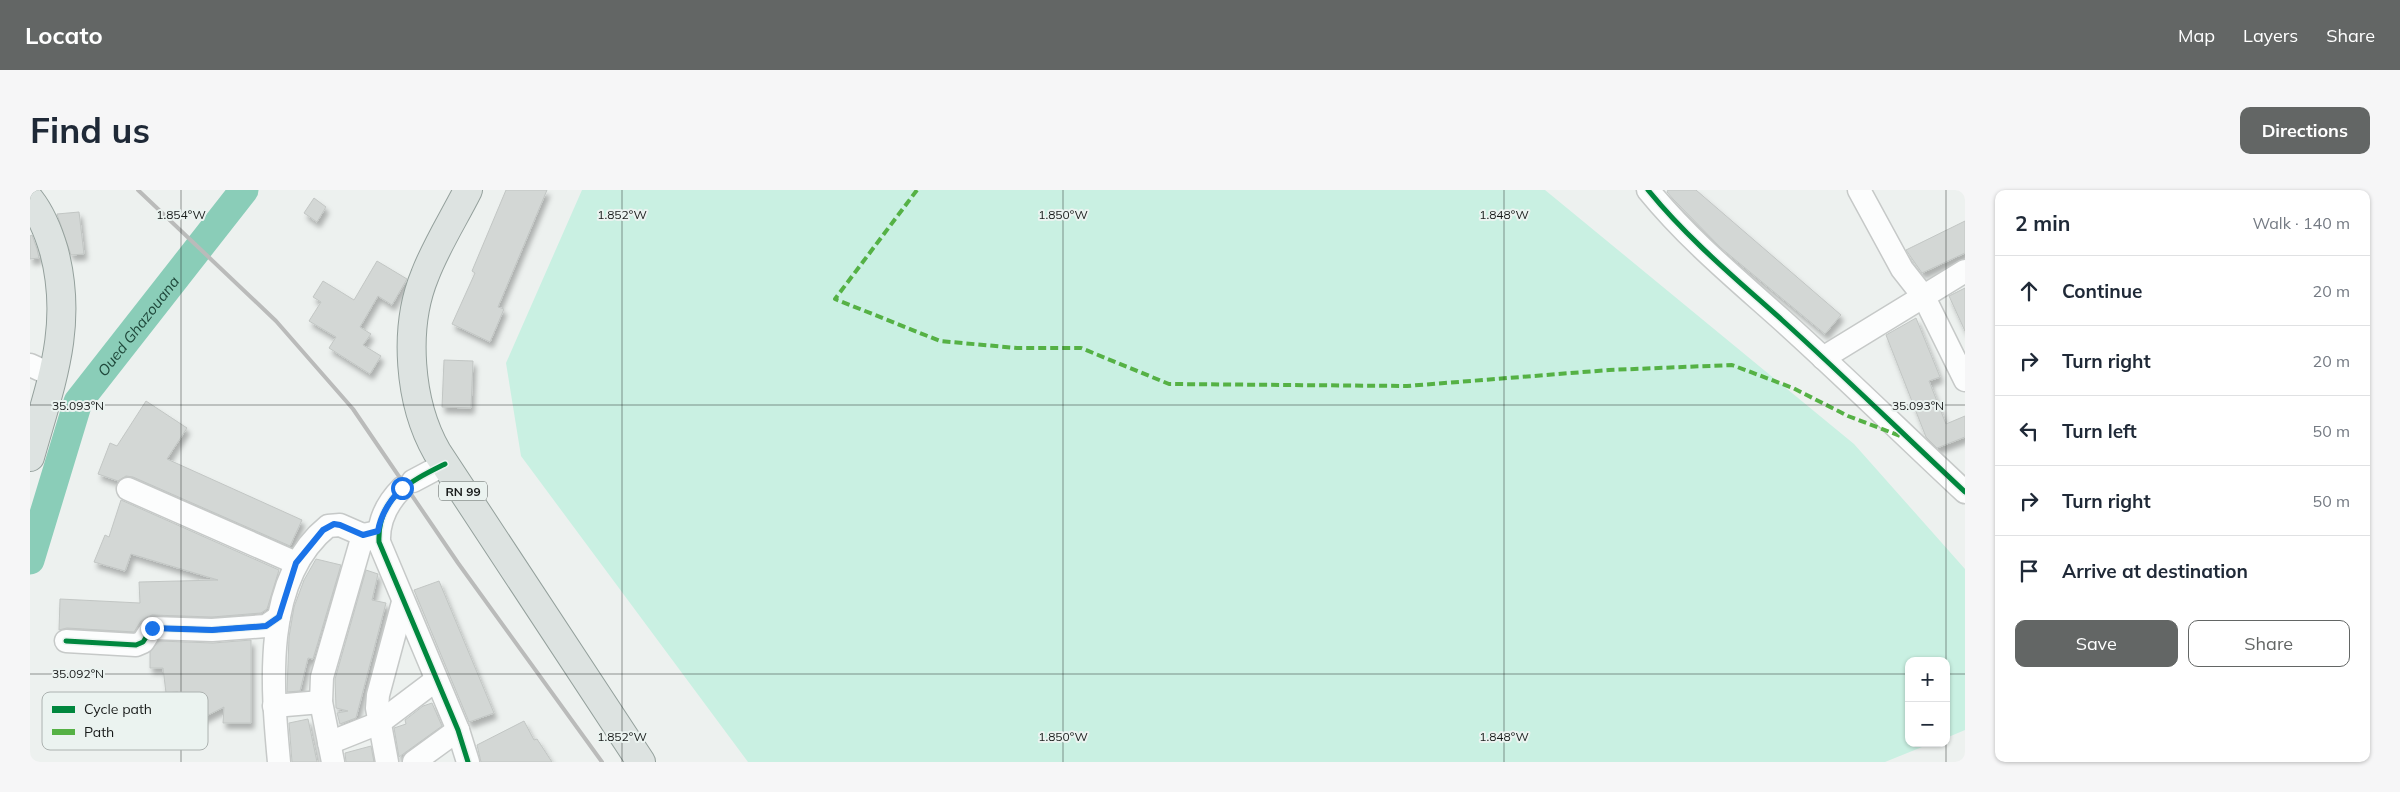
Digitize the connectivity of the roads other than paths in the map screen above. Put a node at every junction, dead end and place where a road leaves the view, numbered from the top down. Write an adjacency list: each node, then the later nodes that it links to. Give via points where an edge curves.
1 (468, 190): 11 (main road, RN 99, via 424,276 414,317 417,400 429,438)
2 (1648, 190): 7 (street, via 1678,225 1735,280)
3 (1859, 190): 6 (street, via 1902,269)
4 (30, 200): 8 (main road, via 50,238 61,276 63,309 59,348)
5 (1965, 271): 6 (street)
6 (1924, 296): 7 (street); 9 (street)
7 (1823, 358): 13 (street)
8 (41, 370): 10 (main road)
9 (1965, 380)
10 (30, 457)
11 (445, 464): 14 (street, via 407,484 391,500); 29 (main road, RN 99)
12 (128, 489): 15 (street)
13 (1965, 492)
14 (373, 536): 15 (street, via 340,525 328,526); 16 (street); 20 (street, via 322,677)
15 (296, 563): 17 (street)
16 (403, 602): 19 (street); 22 (street, via 378,695)
17 (279, 617): 18 (street, via 266,626 212,630 152,628 143,642 136,645); 21 (street, via 273,678)
18 (66, 641)
19 (436, 680): 22 (street); 23 (street)
20 (320, 702): 21 (street); 24 (street)
21 (274, 706): 25 (street)
22 (379, 723): 24 (street); 26 (street)
23 (458, 730): 27 (street); 28 (street)
24 (331, 753)
25 (279, 762)
26 (387, 762)
27 (414, 762)
28 (468, 762)
29 (641, 762)

